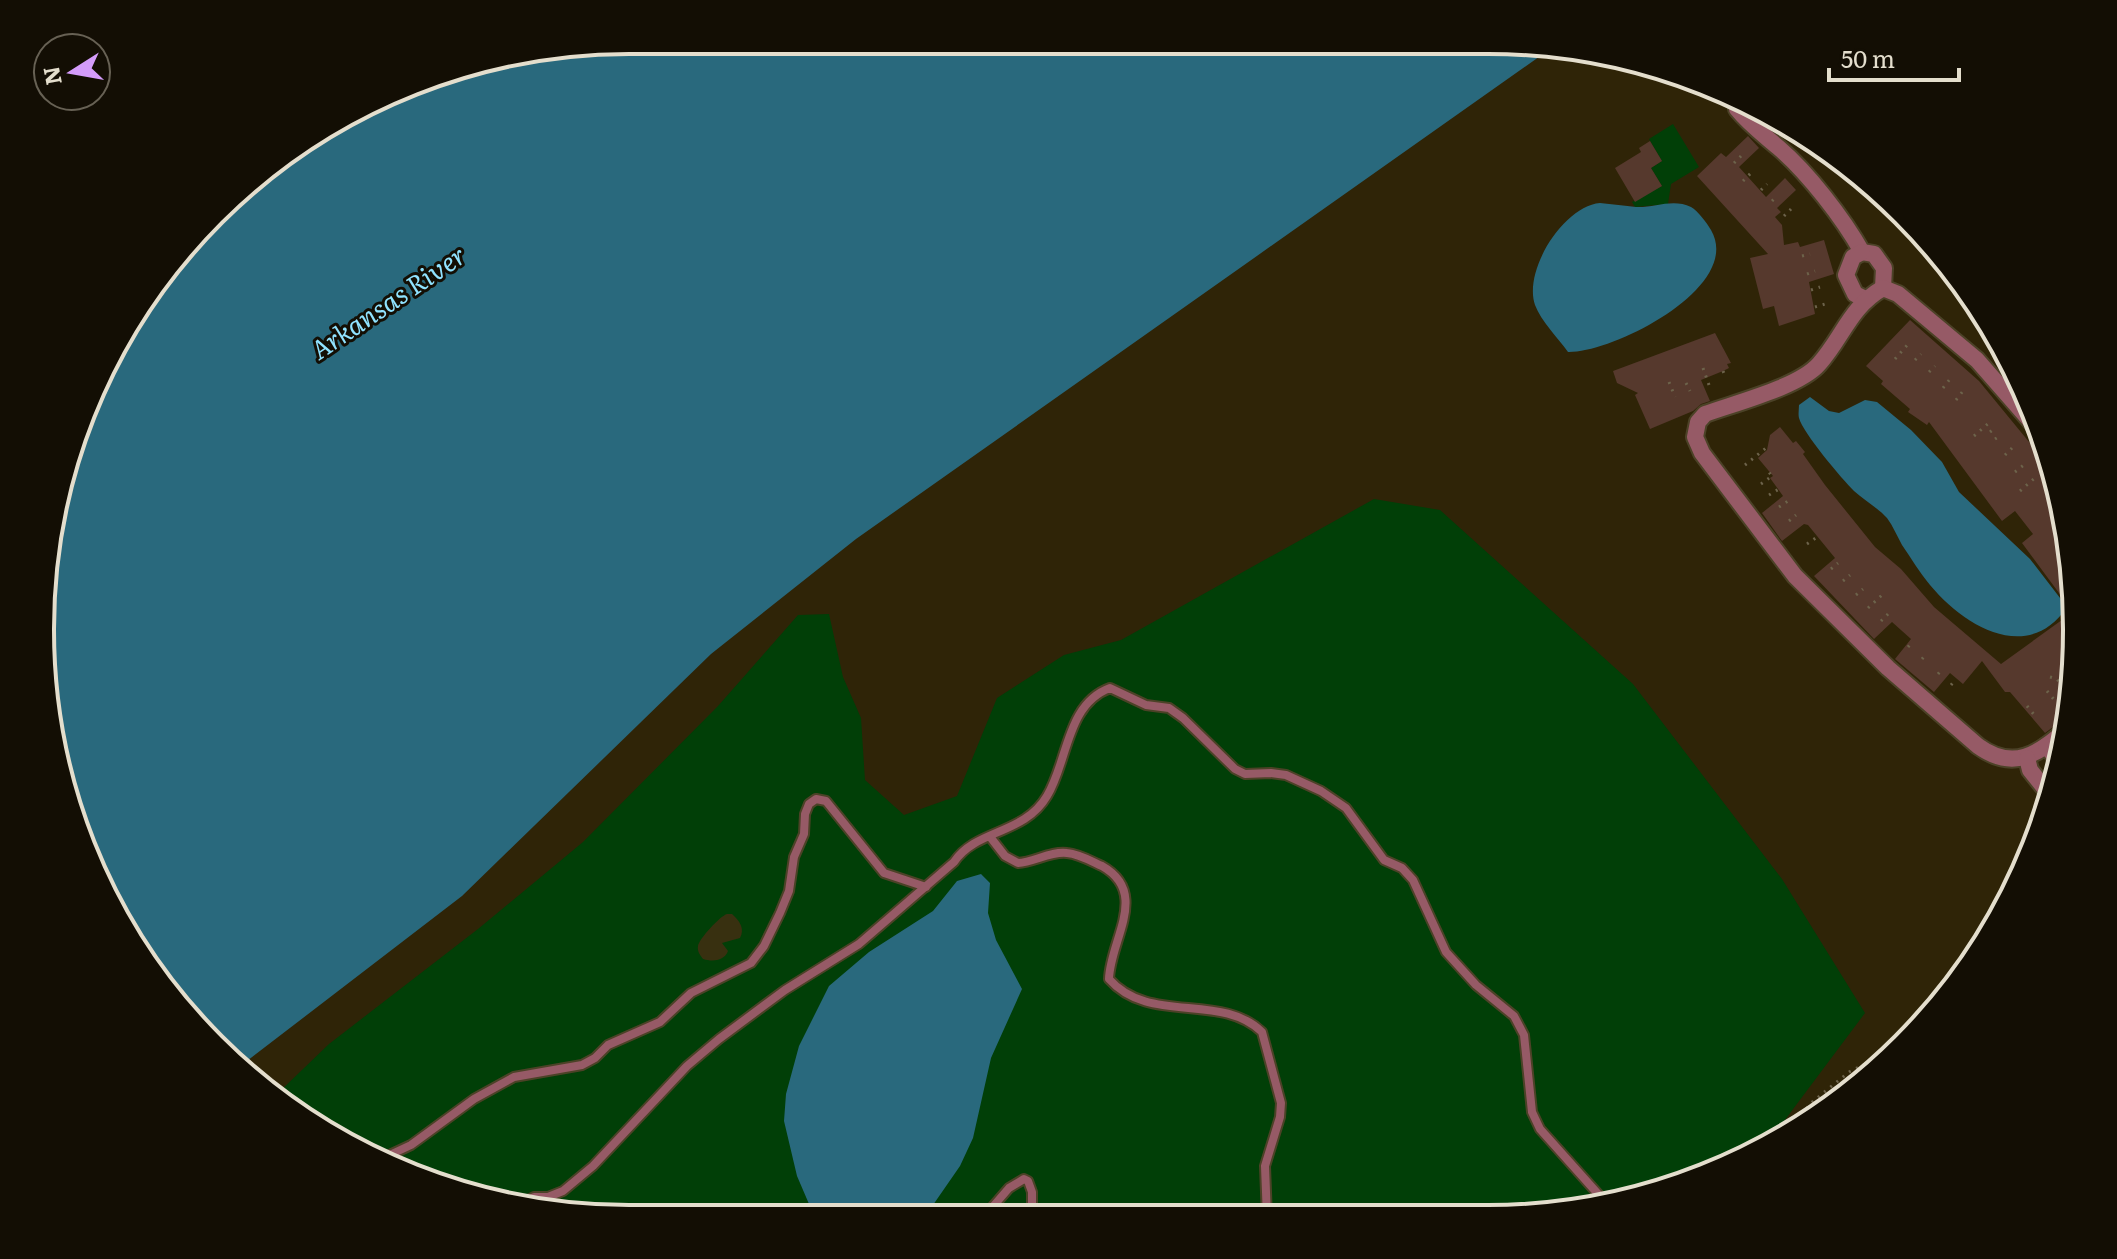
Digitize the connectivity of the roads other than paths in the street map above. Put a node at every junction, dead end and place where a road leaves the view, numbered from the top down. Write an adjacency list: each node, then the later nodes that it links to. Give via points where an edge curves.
1 (1740, 112): 2 (street, via 1810,182)
2 (1862, 252): 3 (street, via 1874,254 1884,268); 4 (street, via 1853,257 1846,275 1855,294)
3 (1883, 288): 4 (street); 5 (street, via 1898,294 1977,360)
4 (1865, 299): 9 (street, via 1818,366 1799,379 1705,414 1695,437 1795,576 1888,668 1989,754)
5 (2018, 407)
6 (2052, 741): 7 (street)
7 (2046, 746): 8 (street); 9 (street)
8 (2050, 750)
9 (2027, 758): 10 (street)
10 (2041, 784)
11 (991, 838): 12 (lane, via 962,850); 14 (lane, via 1031,816 1047,797 1082,711 1110,688 1146,705 1169,708 1245,774 1286,775 1321,791 1346,808 1384,860 1413,880 1446,952 1514,1016 1524,1035 1532,1112 1540,1129); 18 (lane, via 1018,863 1066,852 1112,872 1124,887 1125,902 1110,968 1109,979 1117,988 1156,1006 1222,1013 1262,1032 1281,1103 1265,1166)
12 (926, 887): 13 (lane, via 884,873 826,801 816,799 805,814 784,902 751,963 691,993 660,1022 608,1045 582,1065 514,1077); 15 (lane, via 859,944 719,1039 678,1074 593,1166 563,1191)
13 (392, 1154)
14 (1598, 1194)
15 (540, 1198)
16 (994, 1205): 17 (lane, via 1024,1179)
17 (1032, 1205)
18 (1266, 1205)

